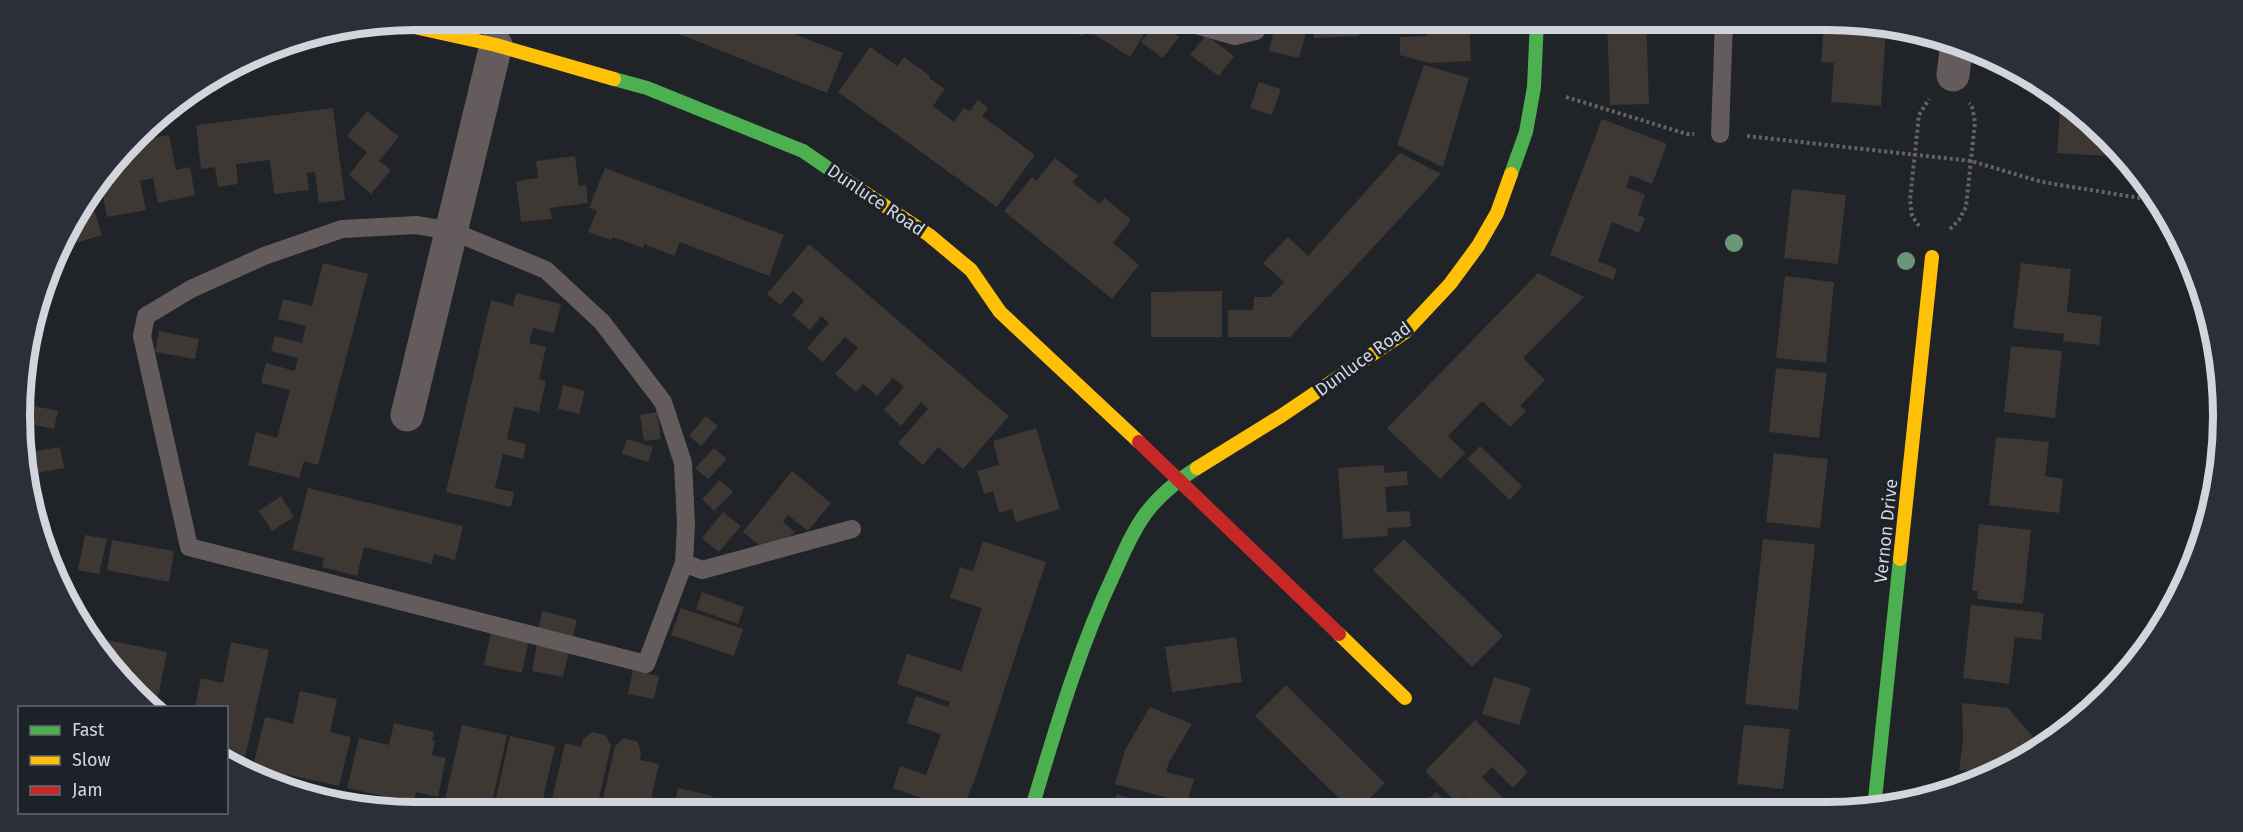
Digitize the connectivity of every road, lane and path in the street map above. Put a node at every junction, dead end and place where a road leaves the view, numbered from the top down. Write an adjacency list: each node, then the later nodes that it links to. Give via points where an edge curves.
1 (428, 30): 6 (street, Dunluce Road)
2 (1214, 30): 3 (lane, via 1235,36)
3 (1257, 30)
4 (1537, 30): 8 (street, Dunluce Road)
5 (1724, 30): 9 (lane)
6 (496, 45): 13 (street); 16 (street, Dunluce Road, via 647,88 803,151 928,235 971,270 1000,312)
7 (1955, 59): 10 (path, via 1945,86 1926,101 1919,116); 11 (path, via 1956,86 1972,107 1975,122)
8 (1534, 87): 9 (path, via 1687,134); 16 (street, Dunluce Road, via 1526,132 1497,213 1450,284 1404,333)
9 (1720, 134): 10 (path)
10 (1915, 153): 11 (path); 14 (path, via 1912,216 1927,239)
11 (1971, 161): 12 (path, via 2042,182); 14 (path, via 1966,207 1941,237)
12 (2146, 199)
13 (452, 231): 15 (street); 18 (lane, via 546,270 602,322 663,402 683,463); 18 (lane, via 416,225 342,229 191,289 146,316 142,336 189,547 646,664)
14 (1932, 257): 20 (street, Vernon Drive)
15 (407, 415)
16 (1179, 479): 19 (street, Dunluce Road); 21 (street, Dunluce Road, via 1146,513 1116,567 1079,657)
17 (852, 529): 18 (lane, via 702,570)
18 (684, 563)
19 (1405, 698)
20 (1875, 799)
21 (1034, 802)

